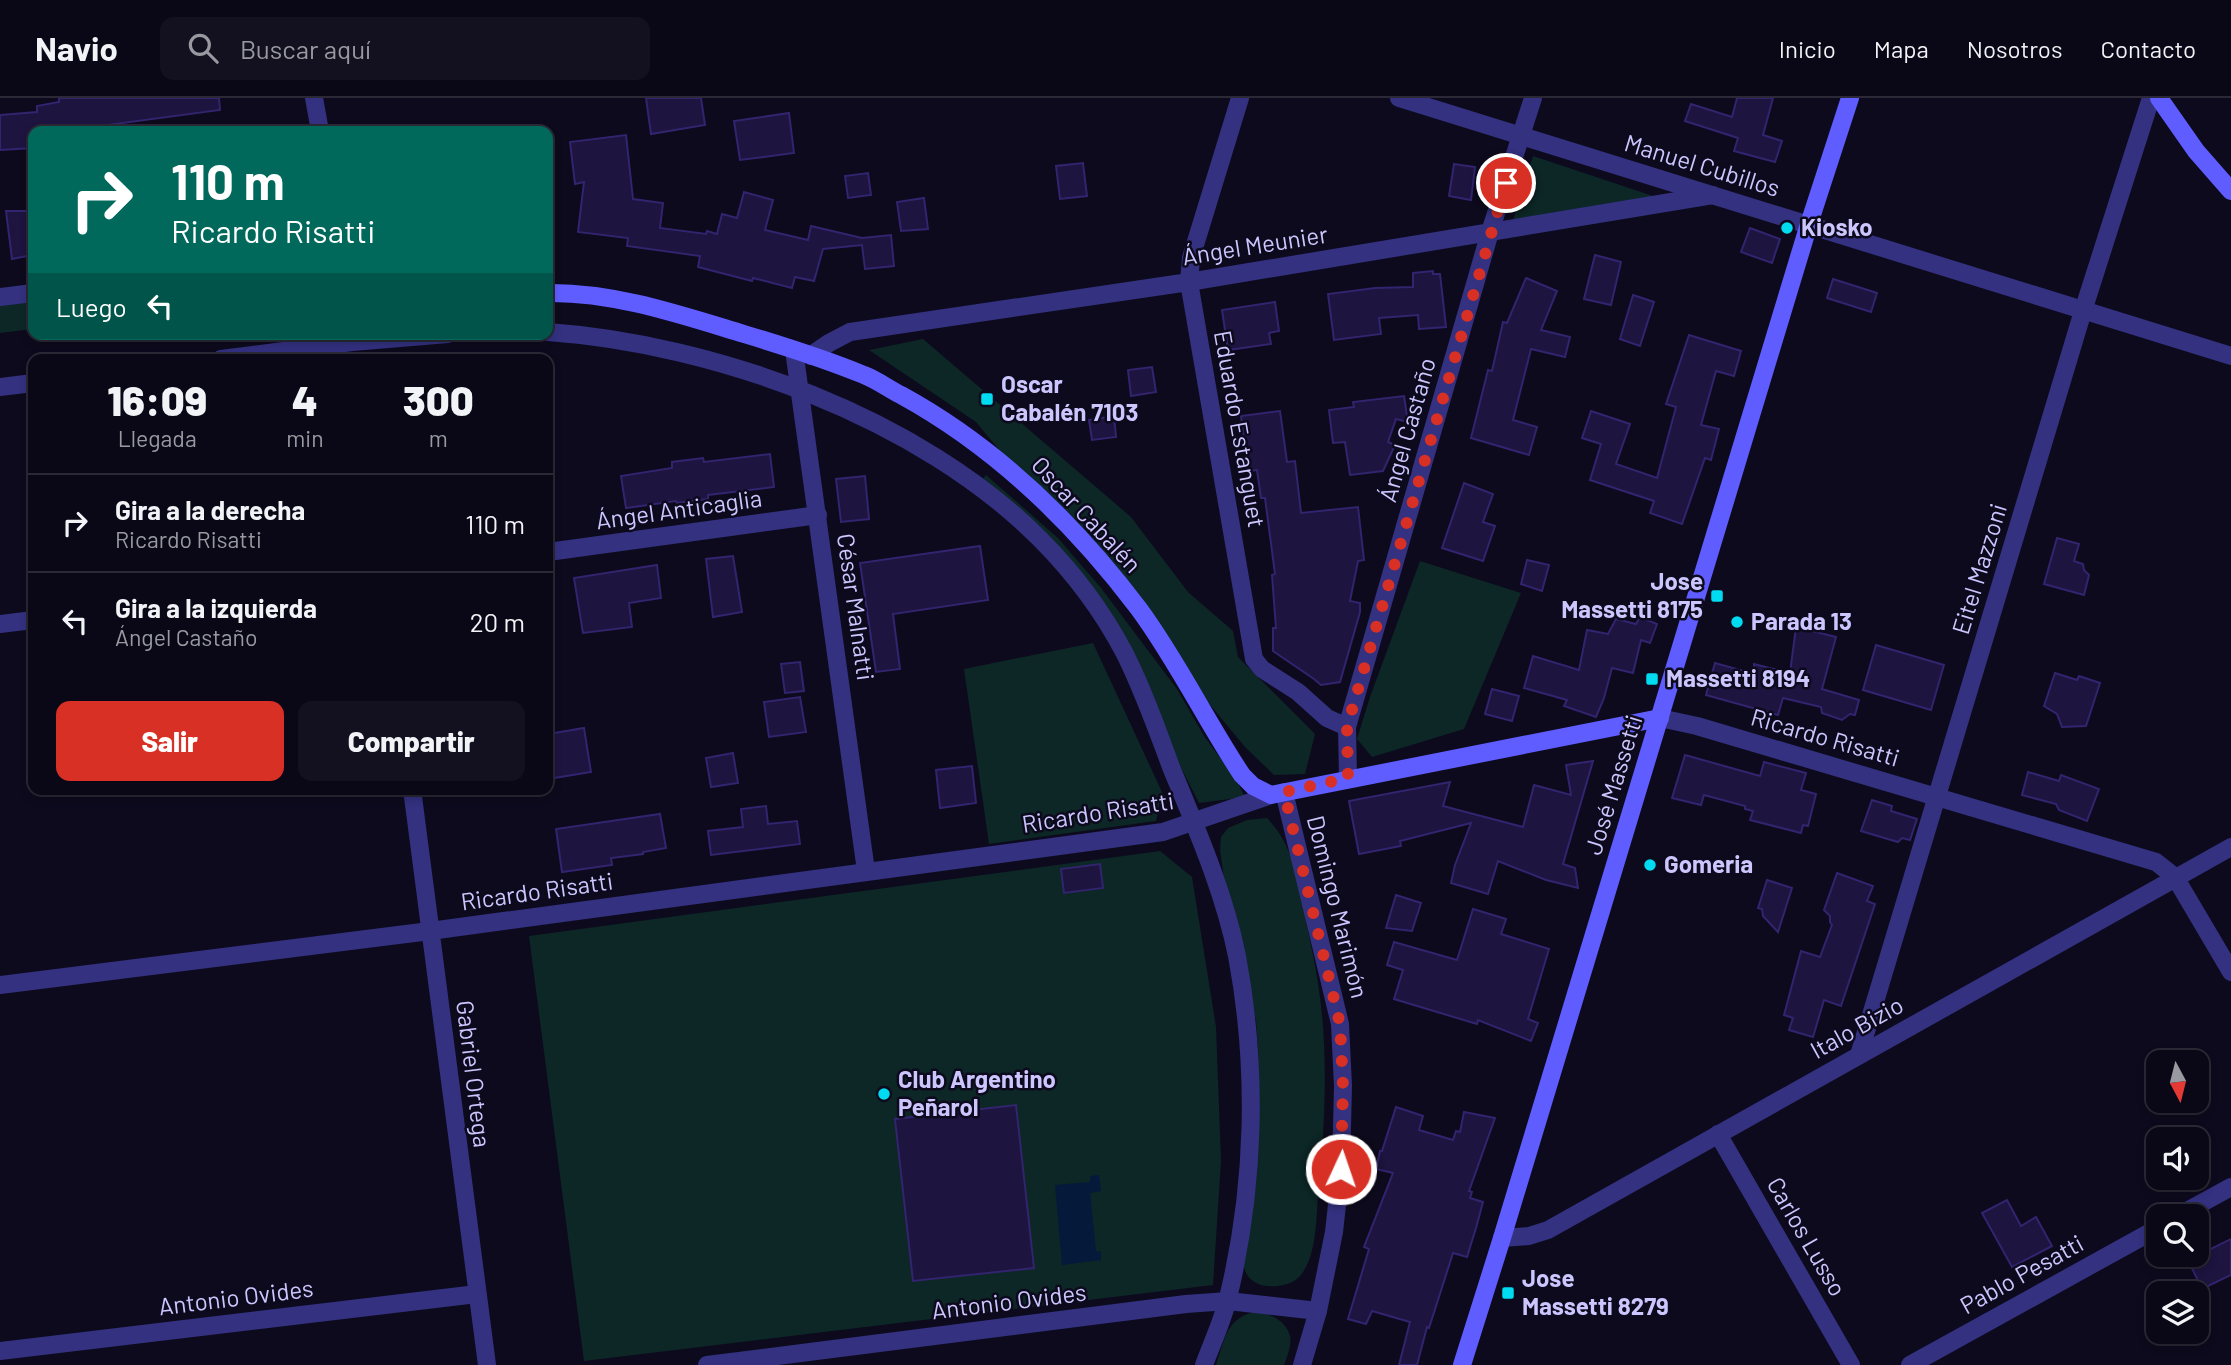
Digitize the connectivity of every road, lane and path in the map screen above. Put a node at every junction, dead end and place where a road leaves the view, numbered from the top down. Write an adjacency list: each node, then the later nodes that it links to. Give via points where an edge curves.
1 (314, 98): 8 (street)
2 (1240, 98): 14 (street, Eduardo Estanguet, via 1191,258)
3 (1399, 98): 9 (street, Manuel Cubillos)
4 (1533, 98): 9 (street, Ángel Castaño)
5 (1850, 98): 12 (main road, José Massetti)
6 (2151, 98): 18 (street, Eitel Mazzoni)
7 (2160, 98): 10 (main road, via 2196,151)
8 (319, 126)
9 (1522, 135): 11 (street, Manuel Cubillos); 13 (street, Ángel Castaño)
10 (2231, 191)
11 (1713, 195): 12 (street, Manuel Cubillos); 13 (street, Ángel Meunier)
12 (1809, 224): 18 (street, Manuel Cubillos); 32 (main road, José Massetti)
13 (1490, 232): 14 (street, Ángel Meunier); 33 (street, Ángel Castaño)
14 (1189, 282): 22 (street, Ángel Meunier, via 850,332); 33 (street, Eduardo Estanguet, via 1254,659 1327,718)
15 (553, 293): 22 (main road, Oscar Cabalén, via 629,303)
16 (28, 294): 17 (street)
17 (0, 297)
18 (2083, 312): 24 (street, Manuel Cubillos); 37 (street, Eitel Mazzoni)
19 (553, 332): 27 (street, via 661,348)
20 (396, 340): 21 (street)
21 (353, 345): 23 (street)
22 (802, 353): 27 (street, César Malnatti); 35 (main road, Oscar Cabalén, via 865,376 933,413 997,458 1049,505 1139,610 1242,775 1253,786)
23 (268, 354)
24 (2231, 356)
25 (28, 384): 26 (street)
26 (0, 387)
27 (799, 390): 28 (street, César Malnatti); 38 (street, via 932,454 987,492 1070,570 1125,654)
28 (818, 515): 29 (street, Ángel Anticaglia); 40 (street, César Malnatti)
29 (553, 551)
30 (28, 621): 31 (street)
31 (0, 624)
32 (1660, 719): 34 (main road, Ricardo Risatti); 37 (street, Ricardo Risatti); 50 (main road, José Massetti)
33 (1347, 727): 34 (street, Ángel Castaño)
34 (1348, 778): 35 (main road, Ricardo Risatti)
35 (1277, 793): 38 (street, Ricardo Risatti); 53 (street, Domingo Marimón, via 1340,1024 1341,1169)
36 (413, 795): 42 (street, Gabriel Ortega)
37 (1937, 797): 41 (street, Ricardo Risatti, via 2157,862); 45 (street, Eitel Mazzoni)
38 (1193, 822): 40 (street, Ricardo Risatti, via 1163,832); 52 (street, via 1236,953 1249,1063 1247,1186)
39 (2231, 848): 41 (street, Italo Bizio)
40 (866, 871): 42 (street, Ricardo Risatti)
41 (2175, 877): 43 (street); 45 (street, Italo Bizio)
42 (430, 931): 44 (street, Ricardo Risatti); 51 (street, Gabriel Ortega)
43 (2231, 972)
44 (0, 985)
45 (1859, 1055): 46 (street, Italo Bizio)
46 (1718, 1134): 50 (street, Italo Bizio, via 1548,1230); 61 (street, Carlos Lusso)
47 (2231, 1187): 48 (street)
48 (2200, 1204)
49 (2146, 1235): 62 (street, Pablo Pesatti)
50 (1502, 1238): 60 (main road, José Massetti)
51 (477, 1293): 54 (street, Antonio Ovides); 56 (street, Gabriel Ortega)
52 (1228, 1301): 53 (street, Antonio Ovides); 55 (street, Antonio Ovides); 58 (street)
53 (1318, 1311): 59 (street, Domingo Marimón)
54 (0, 1351)
55 (807, 1358): 57 (street, Antonio Ovides)
56 (487, 1365)
57 (708, 1365)
58 (1204, 1365)
59 (1302, 1365)
60 (1462, 1365)
61 (1851, 1365)
62 (1910, 1365)

